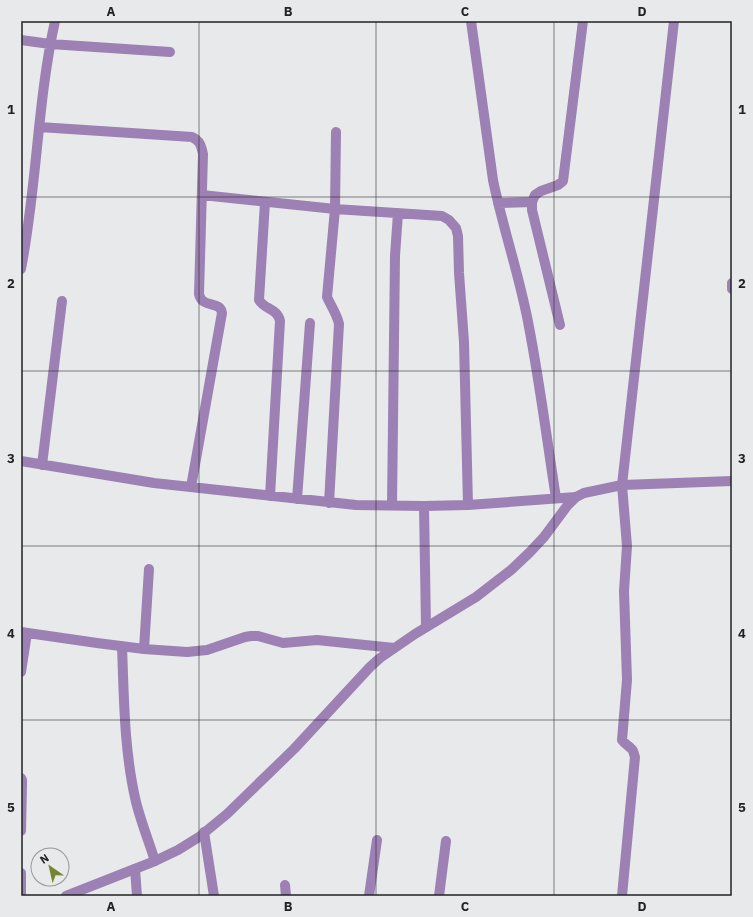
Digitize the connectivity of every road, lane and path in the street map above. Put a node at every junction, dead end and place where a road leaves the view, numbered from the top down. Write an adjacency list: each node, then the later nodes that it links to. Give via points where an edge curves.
1 (55, 21): 6 (street)
2 (471, 21): 13 (street)
3 (583, 21): 12 (street, via 563,181 541,191)
4 (674, 21): 26 (street)
5 (21, 40): 6 (street)
6 (50, 44): 7 (street); 8 (street)
7 (170, 52)
8 (39, 127): 10 (street, via 192,137 202,146); 16 (street)
9 (336, 132): 14 (street)
10 (202, 195): 11 (street); 27 (street, via 199,294 202,301 219,307 222,313)
11 (265, 202): 14 (street); 28 (street, via 259,300 276,313 280,321)
12 (532, 202): 13 (street); 22 (street)
13 (498, 203): 30 (street, via 529,327)
14 (335, 209): 15 (street); 32 (street, via 327,297 339,324)
15 (398, 213): 33 (street, via 442,216 456,228 458,236 464,342); 34 (street)
16 (25, 214): 17 (street)
17 (21, 269)
18 (732, 283): 19 (street)
19 (732, 289)
20 (62, 301): 24 (street)
21 (310, 323): 31 (street)
22 (560, 325)
23 (21, 461): 24 (street)
24 (42, 464): 27 (street)
25 (732, 481): 26 (street)
26 (622, 485): 29 (street); 59 (street, via 627,546 624,591 627,680 622,740 633,750 635,757)
27 (191, 487): 28 (street)
28 (270, 496): 31 (street)
29 (576, 497): 30 (street); 37 (street, via 530,552 511,570 476,597)
30 (556, 498): 33 (street)
31 (297, 499): 32 (street)
32 (329, 503): 34 (street)
33 (468, 505): 35 (street)
34 (392, 506): 35 (street)
35 (424, 506): 37 (street)
36 (149, 569): 41 (street)
37 (426, 627): 40 (street)
38 (24, 633): 39 (street); 42 (street)
39 (122, 646): 41 (street); 48 (street, via 129,768 136,803)
40 (394, 648): 41 (street, via 317,640 284,643 251,636 196,652); 45 (street, via 370,667 266,778)
41 (144, 649)
42 (21, 672)
43 (21, 778): 44 (street)
44 (21, 831)
45 (204, 832): 48 (street, via 178,850); 55 (street)
46 (377, 840): 57 (street)
47 (446, 841): 58 (street)
48 (155, 861): 49 (street)
49 (135, 869): 53 (street); 54 (street)
50 (21, 873): 52 (street)
51 (285, 886): 56 (street)
52 (21, 896)
53 (66, 896)
54 (137, 896)
55 (214, 896)
56 (286, 896)
57 (369, 896)
58 (439, 896)
59 (622, 896)

